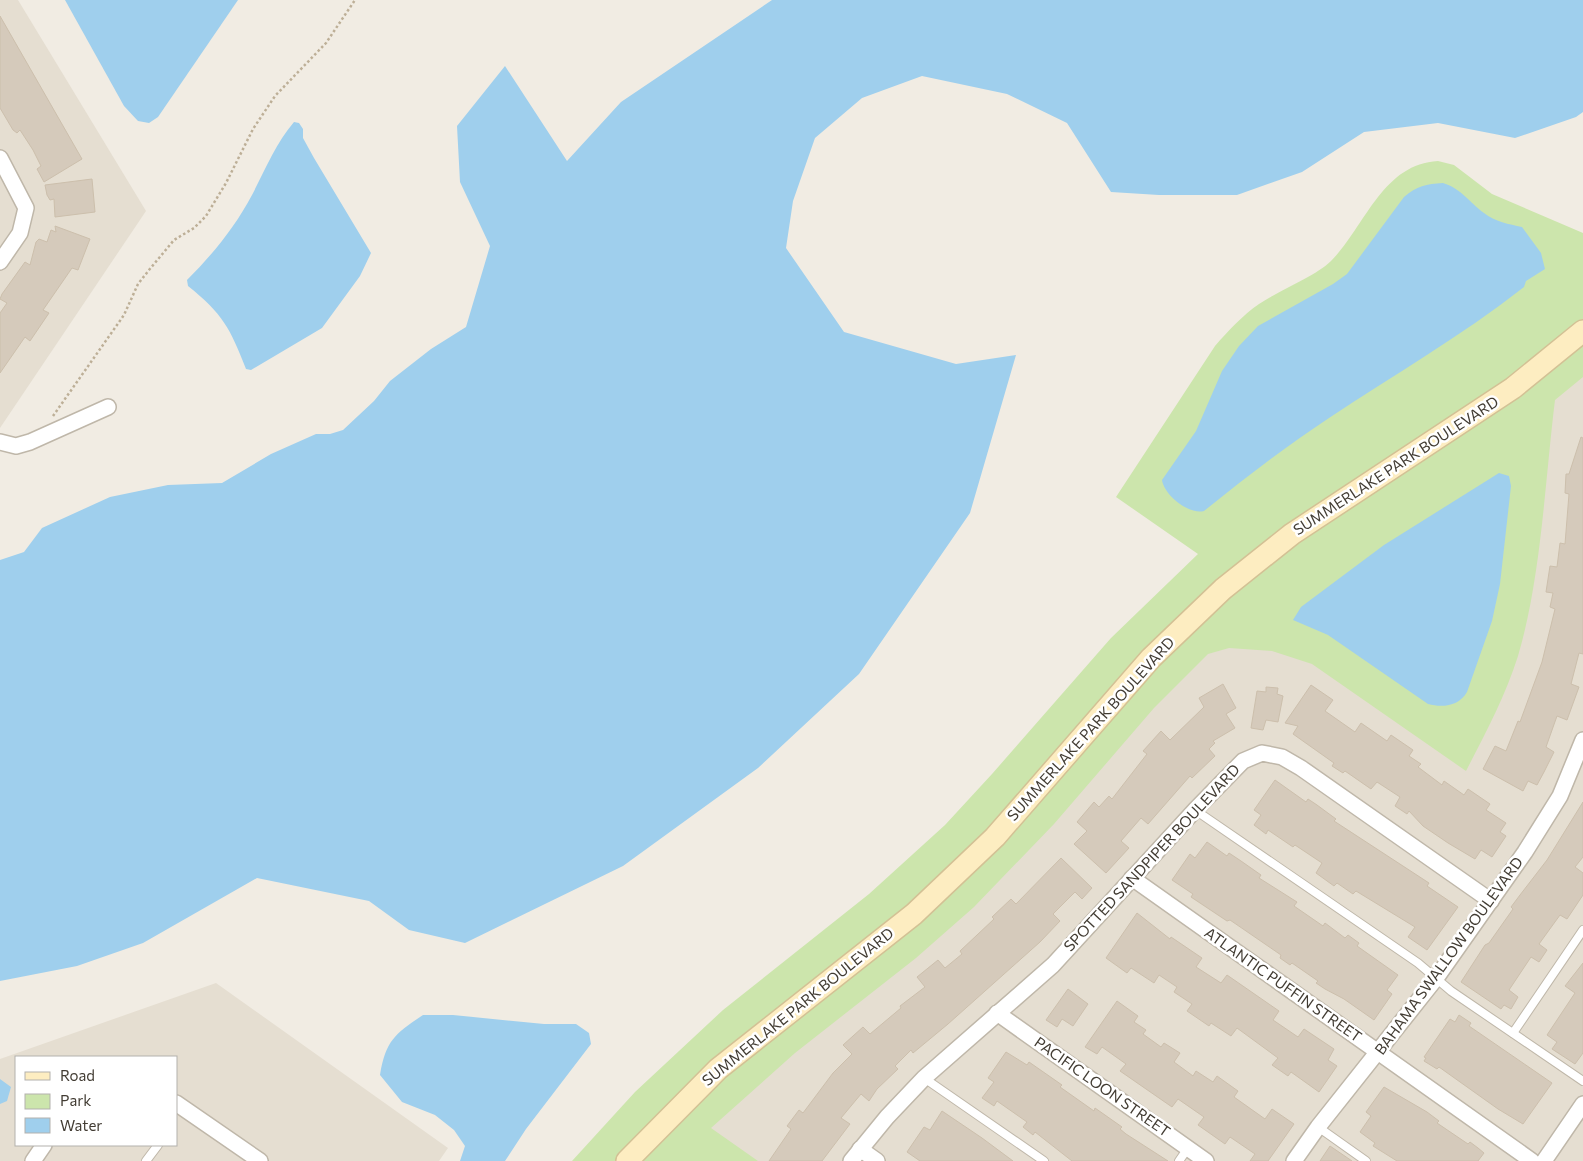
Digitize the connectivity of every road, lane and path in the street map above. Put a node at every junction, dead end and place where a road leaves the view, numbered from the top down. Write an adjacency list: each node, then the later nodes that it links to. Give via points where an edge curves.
1 (355, 0): 6 (path, via 326,43 275,96 253,129 206,216 174,240 138,284 124,315)
2 (0, 158): 3 (street, via 26,208 20,234)
3 (0, 262)
4 (1583, 331): 29 (main road, SUMMERLAKE PARK BOULEVARD, via 1513,388 1292,534 1223,589 1151,658 995,837 914,914 718,1069)
5 (108, 407): 7 (street, via 30,442 16,446)
6 (53, 416)
7 (0, 442)
8 (1583, 740): 11 (street, BAHAMA SWALLOW BOULEVARD, via 1560,796)
9 (1195, 810): 10 (street, SPOTTED SANDPIPER BOULEVARD); 11 (street, SPOTTED SANDPIPER BOULEVARD, via 1243,761 1262,752 1282,757); 13 (lane)
10 (1132, 878): 14 (street, SPOTTED SANDPIPER BOULEVARD, via 1053,965); 16 (street, ATLANTIC PUFFIN STREET)
11 (1491, 901): 13 (street, BAHAMA SWALLOW BOULEVARD)
12 (1583, 930): 15 (lane)
13 (1437, 977): 15 (lane, via 1451,991); 16 (street, BAHAMA SWALLOW BOULEVARD)
14 (997, 1014): 17 (street, SPOTTED SANDPIPER BOULEVARD); 24 (street, PACIFIC LOON STREET)
15 (1513, 1033): 18 (lane)
16 (1379, 1052): 21 (street, BAHAMA SWALLOW BOULEVARD); 36 (street, ATLANTIC PUFFIN STREET)
17 (924, 1078): 25 (street, SPOTTED SANDPIPER BOULEVARD); 31 (lane)
18 (1583, 1081)
19 (1583, 1104): 37 (street)
20 (179, 1109): 28 (street)
21 (1318, 1128): 34 (street, BAHAMA SWALLOW BOULEVARD); 35 (lane)
22 (43, 1146): 26 (street)
23 (157, 1146): 27 (lane)
24 (1188, 1148): 32 (lane); 33 (street, PACIFIC LOON STREET)
25 (855, 1155): 30 (street)
26 (33, 1161)
27 (146, 1161)
28 (260, 1161)
29 (627, 1161)
30 (877, 1161)
31 (1044, 1161)
32 (1179, 1161)
33 (1206, 1161)
34 (1294, 1161)
35 (1366, 1161)
36 (1532, 1161)
37 (1544, 1161)

